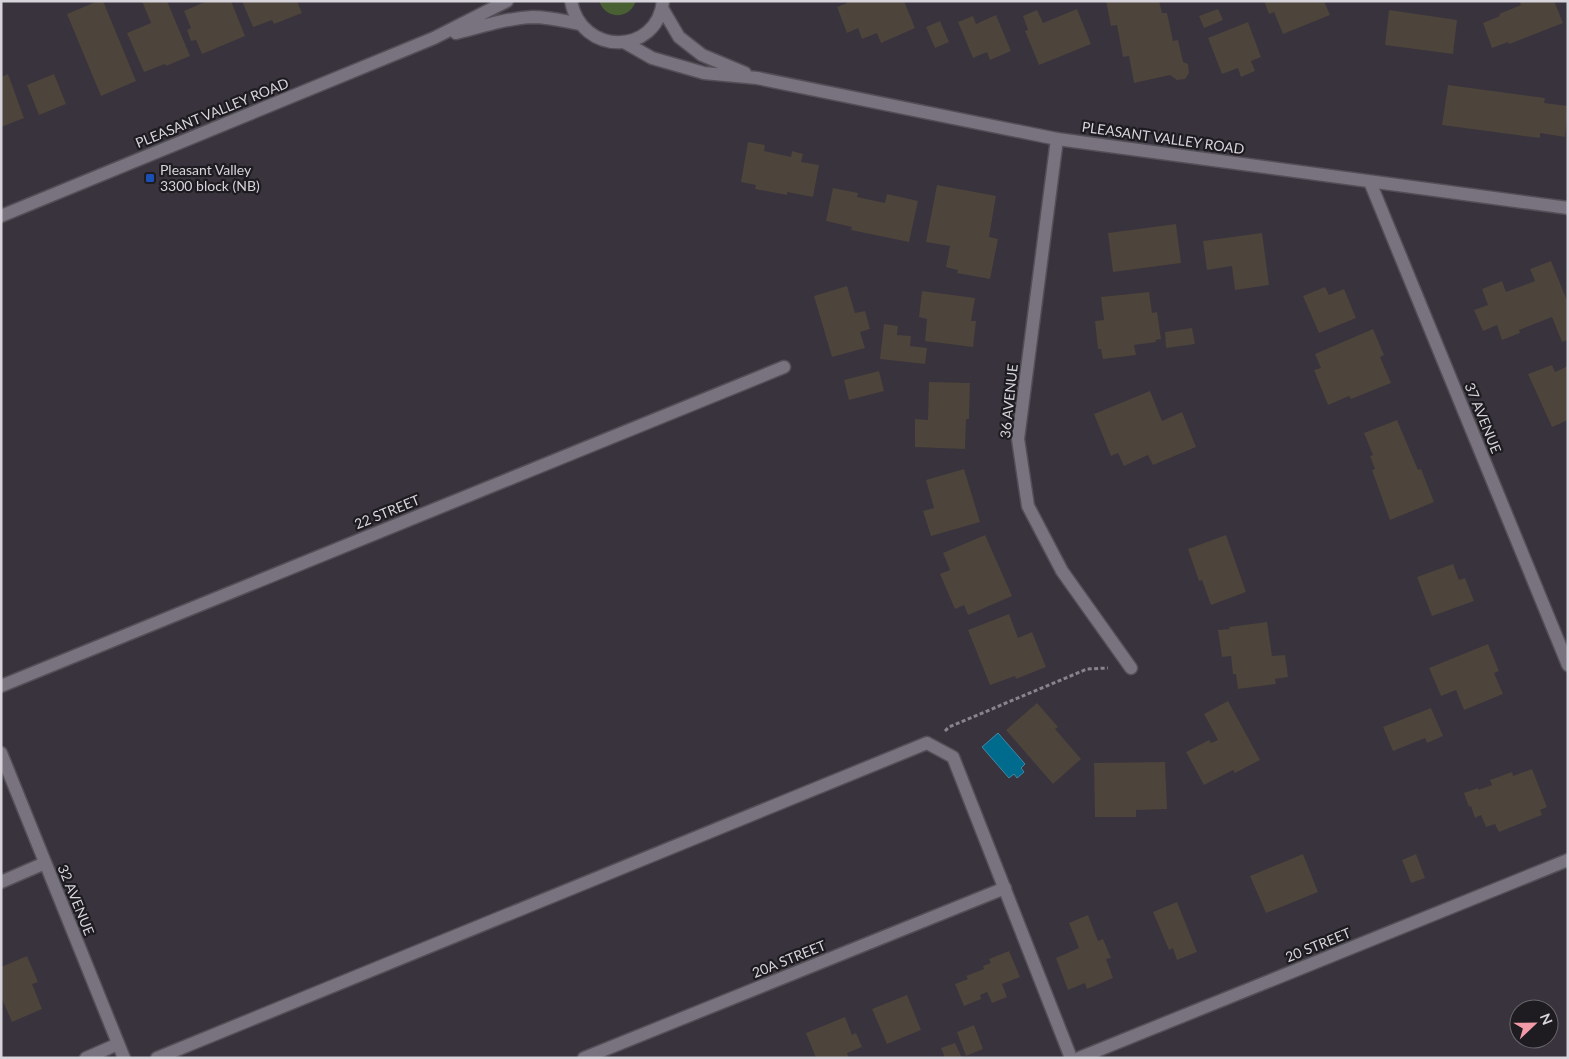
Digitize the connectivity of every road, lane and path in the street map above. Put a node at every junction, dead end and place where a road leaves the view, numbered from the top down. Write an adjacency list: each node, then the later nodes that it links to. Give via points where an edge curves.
1 (507, 1): 5 (street, PLEASANT VALLEY ROAD)
2 (571, 1): 4 (street)
3 (662, 5): 6 (street, via 657,20 648,31); 7 (street, PLEASANT VALLEY ROAD, via 679,38 702,55)
4 (580, 24): 5 (street, PLEASANT VALLEY ROAD, via 532,18); 6 (street, via 599,40)
5 (434, 38): 11 (street, PLEASANT VALLEY ROAD)
6 (624, 42): 7 (street, PLEASANT VALLEY ROAD, via 652,58 704,73)
7 (757, 78): 8 (street, PLEASANT VALLEY ROAD)
8 (1056, 139): 9 (street, PLEASANT VALLEY ROAD); 14 (street, 36 AVENUE, via 1018,439 1028,506 1062,571)
9 (1370, 182): 10 (street, PLEASANT VALLEY ROAD); 13 (street, 37 AVENUE)
10 (1568, 208)
11 (1, 216)
12 (784, 367): 15 (street, 22 STREET)
13 (1568, 665)
14 (1131, 668): 16 (path, via 1087,669 950,727)
15 (1, 686)
16 (928, 743): 21 (street, via 952,757); 25 (street)
17 (1, 754): 19 (street, 32 AVENUE)
18 (1568, 860): 28 (street, 20 STREET)
19 (45, 863): 20 (street); 22 (street, 32 AVENUE)
20 (1, 882)
21 (1005, 888): 26 (street, 20A STREET); 27 (street)
22 (118, 1044): 23 (street); 24 (street, 32 AVENUE)
23 (86, 1058)
24 (124, 1058)
25 (157, 1058)
26 (584, 1058)
27 (1071, 1058)
28 (1080, 1058)

